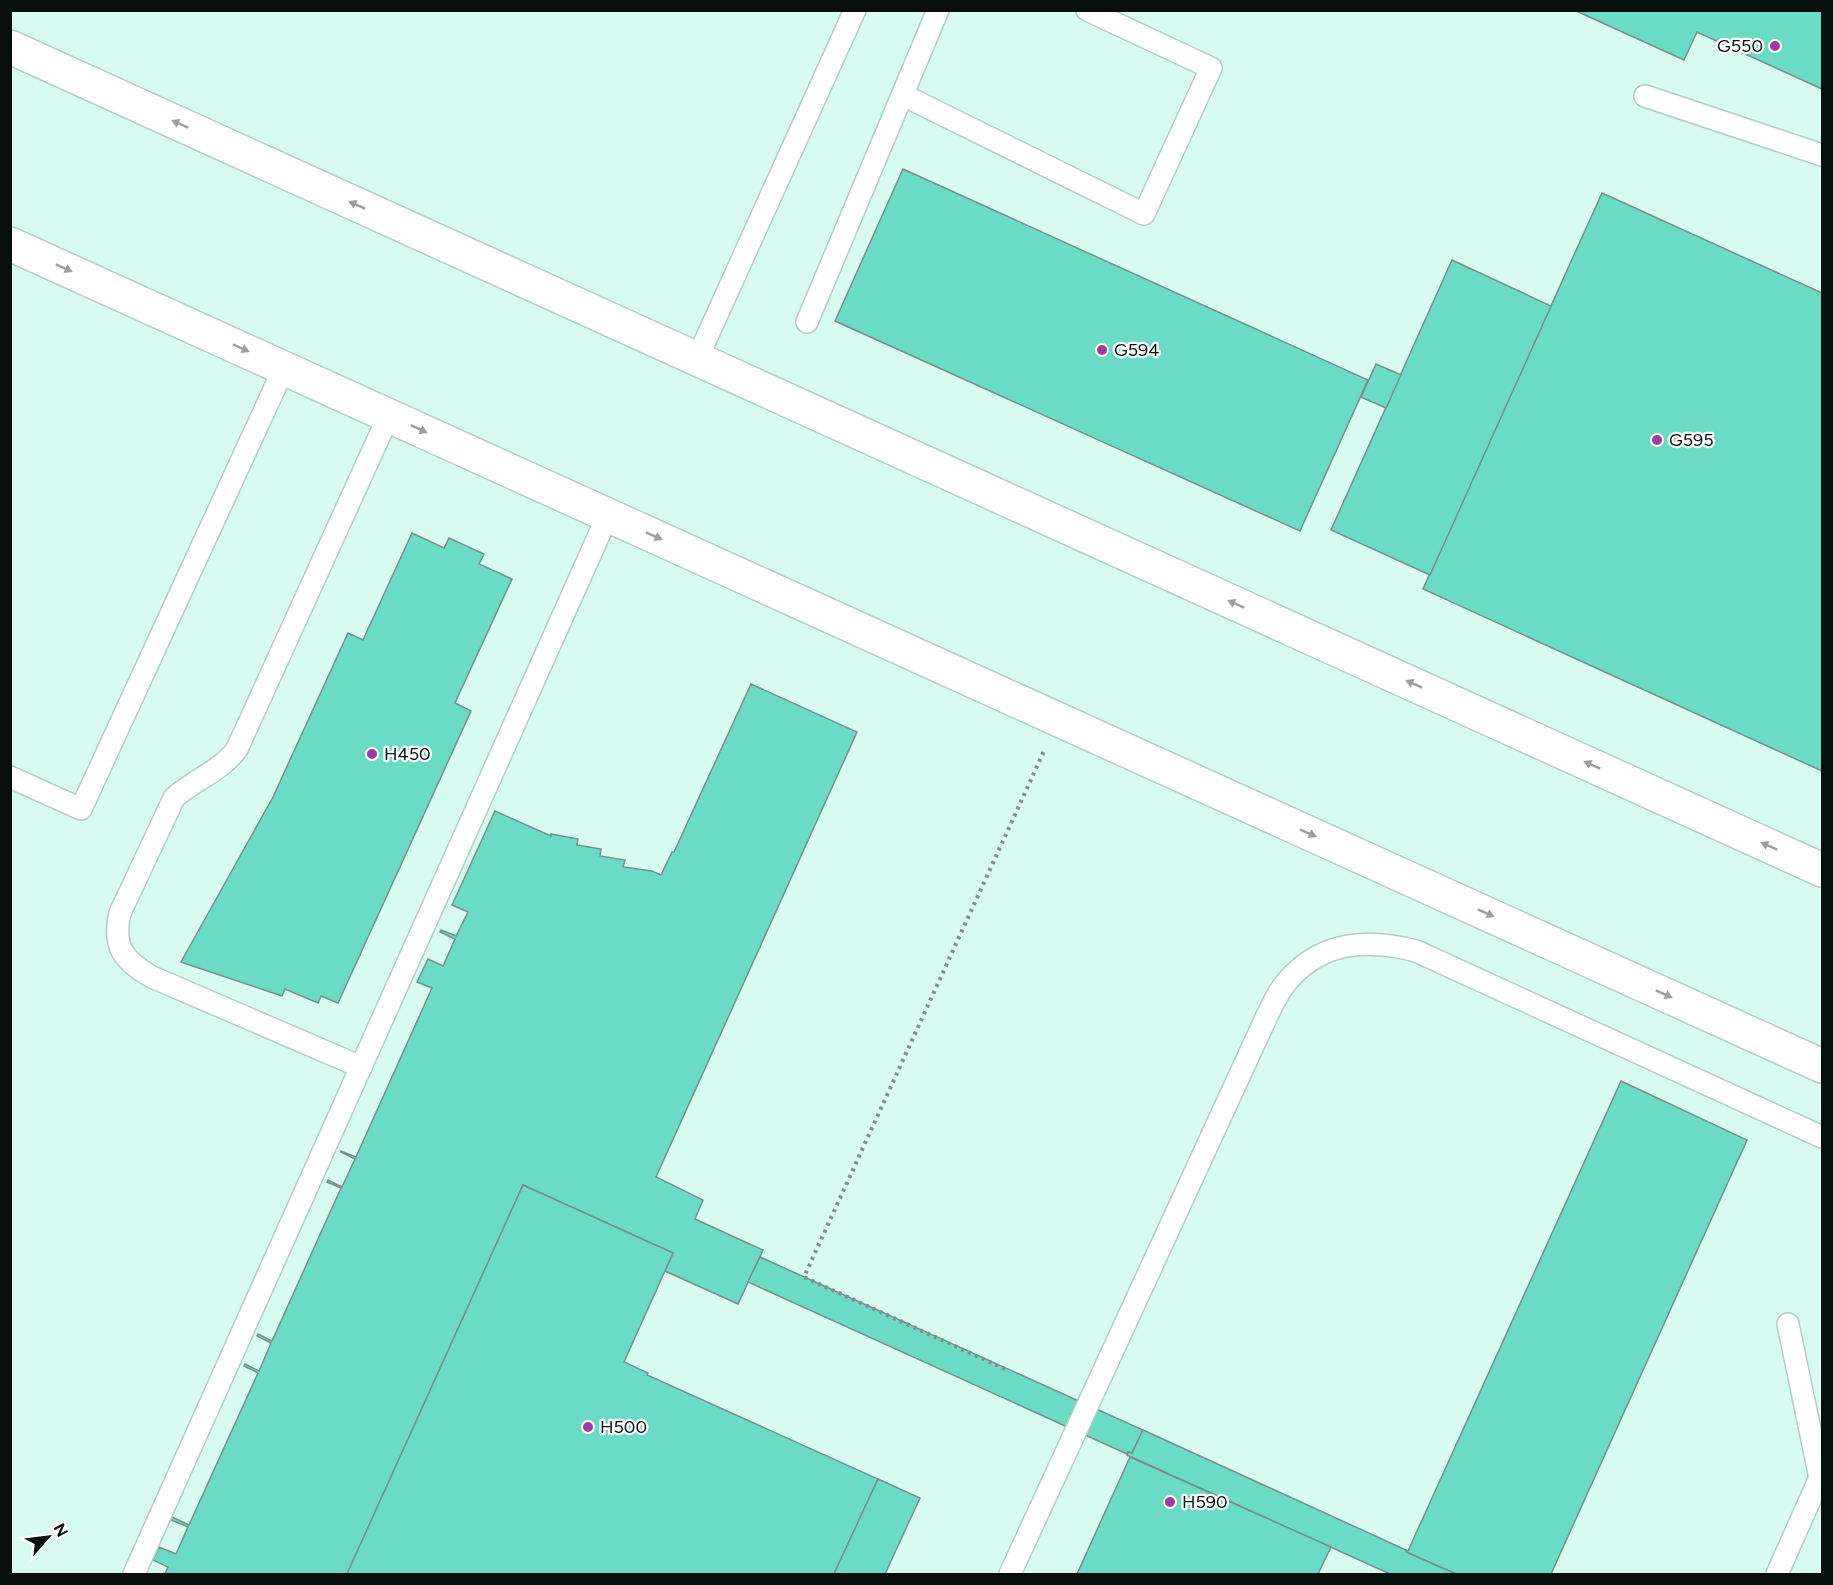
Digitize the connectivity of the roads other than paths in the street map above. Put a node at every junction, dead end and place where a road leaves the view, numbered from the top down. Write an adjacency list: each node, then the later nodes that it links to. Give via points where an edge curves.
1 (855, 10): 10 (lane)
2 (938, 10): 5 (lane)
3 (1087, 10): 5 (lane, via 1211,68 1144,214)
4 (10, 47): 10 (street, one-way to 4)
5 (903, 95): 9 (lane)
6 (1645, 96): 7 (lane)
7 (1822, 155)
8 (10, 244): 11 (street, one-way to 11)
9 (807, 322)
10 (697, 359): 15 (street, one-way to 10)
11 (284, 368): 12 (street); 14 (lane, via 81,809)
12 (389, 415): 13 (street, one-way to 13); 17 (lane, via 237,749 218,769 174,798 117,927 117,941 123,954 152,977)
13 (608, 515): 16 (street, one-way to 16); 17 (lane)
14 (10, 777)
15 (1822, 870)
16 (1822, 1066)
17 (361, 1067): 21 (lane)
18 (1822, 1137): 22 (lane, via 1416,951 1365,944 1342,946 1318,956 1289,978 1266,1018)
19 (1788, 1324): 20 (lane)
20 (1821, 1475): 23 (lane)
21 (134, 1575)
22 (1010, 1575)
23 (1777, 1575)

